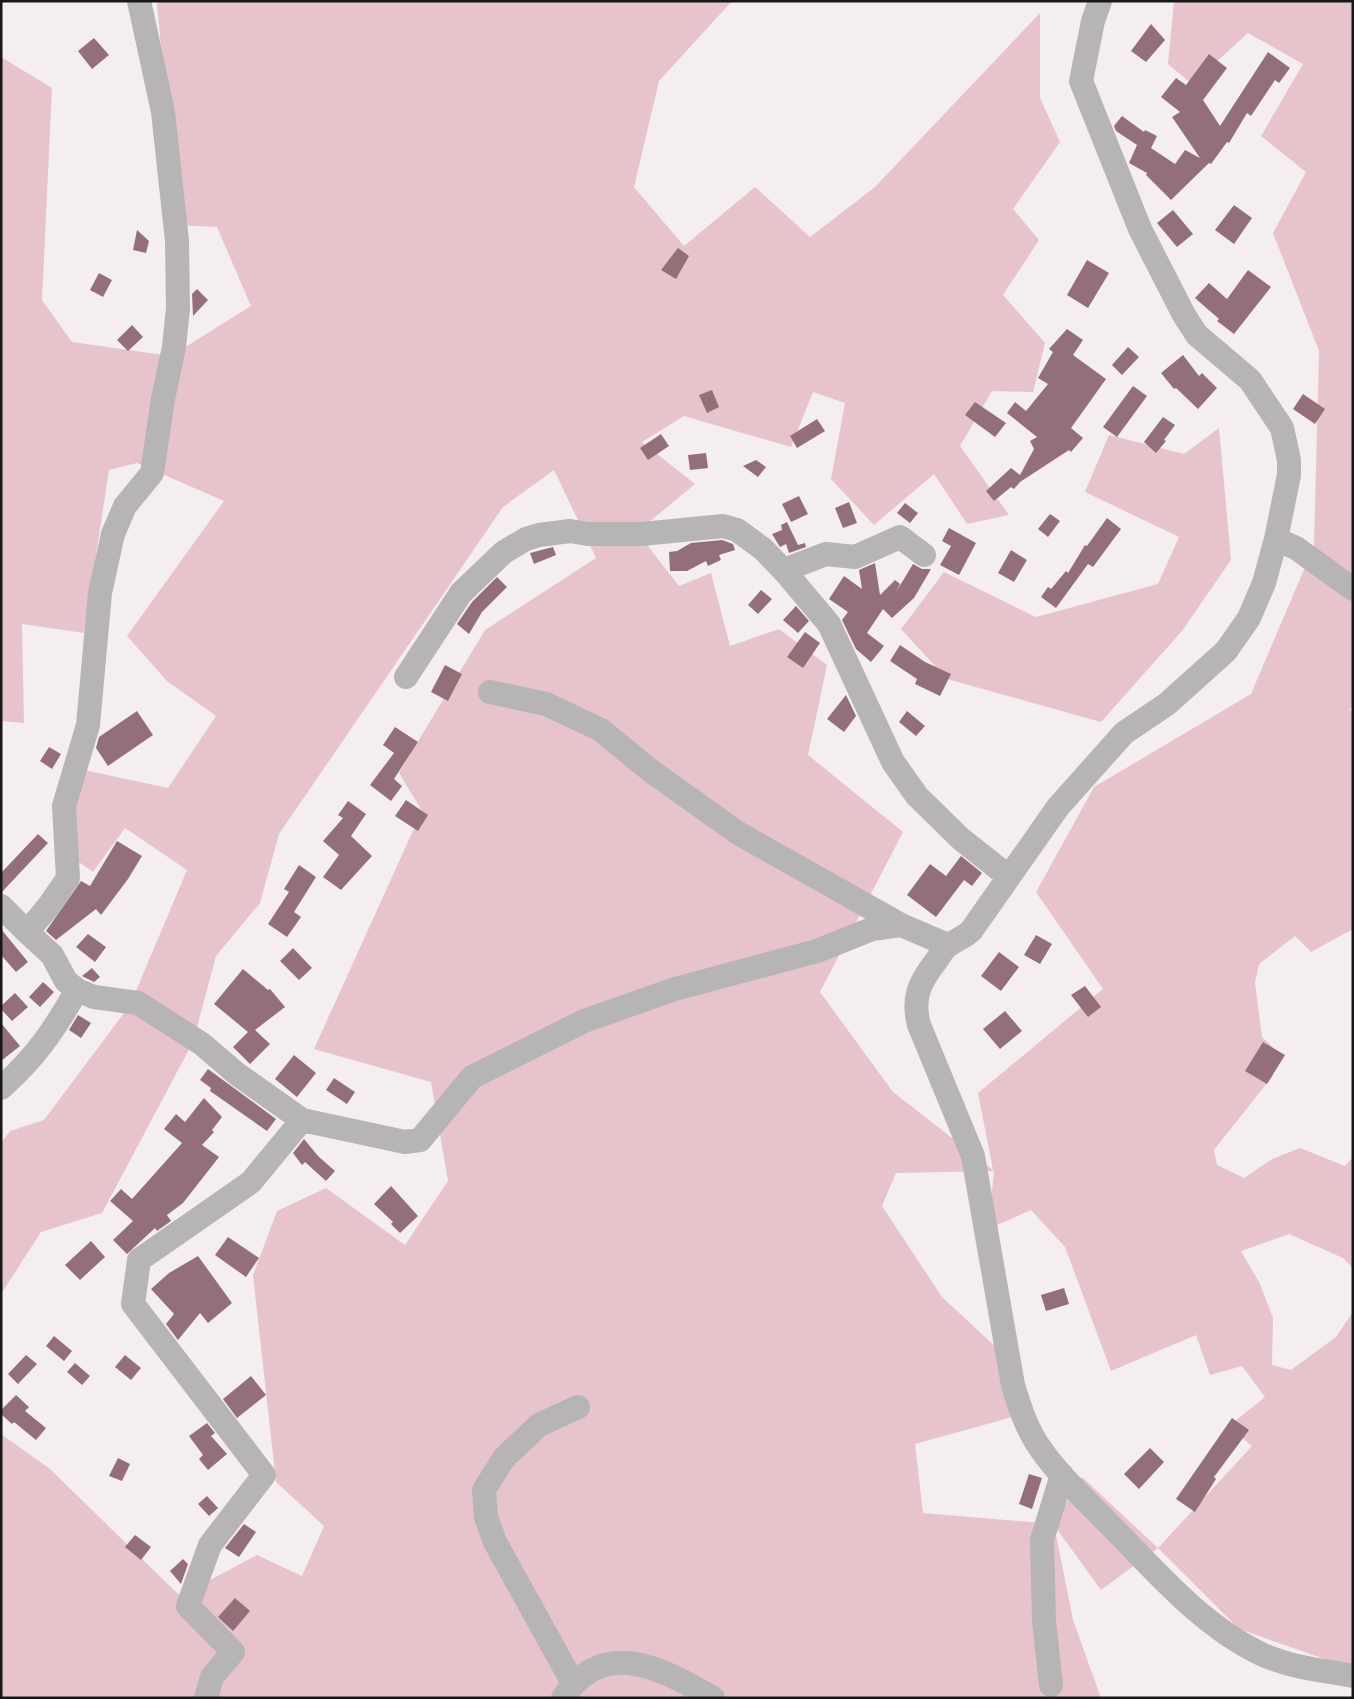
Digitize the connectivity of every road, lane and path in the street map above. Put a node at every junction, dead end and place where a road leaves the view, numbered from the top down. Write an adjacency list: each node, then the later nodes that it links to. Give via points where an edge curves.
1 (139, 1): 12 (street, via 163,112 176,231 178,308 174,347 152,473 119,520 100,593 88,724 64,806 68,878)
2 (1100, 1): 3 (street, via 1082,81 1140,229 1184,315 1198,335 1250,380 1282,428 1289,460)
3 (1276, 539): 6 (street, via 1296,548); 9 (street, via 1264,583 1249,618 1226,651 1167,704 1124,733 1058,808)
4 (924, 555): 5 (street, via 900,537 855,557 826,554)
5 (786, 573): 7 (street, via 737,530 723,526 642,534 570,532 539,535 504,552 461,593); 9 (street, via 829,624 893,762 917,796 961,839)
6 (1353, 589)
7 (406, 677)
8 (490, 692): 11 (street, via 546,704 601,730 651,771 738,833)
9 (1009, 878): 13 (street, via 971,931)
10 (1, 906): 12 (street)
11 (901, 925): 13 (street); 16 (street, via 872,929 817,951 675,989 584,1022 472,1077 420,1140 405,1142)
12 (27, 932): 14 (street, via 52,955 66,981)
13 (948, 945): 18 (street, via 922,979 916,992 915,1011 973,1156 1013,1386 1021,1412 1036,1442)
14 (77, 990): 15 (street, via 52,1034 26,1066); 16 (street, via 94,997 138,1002 202,1044 237,1074)
15 (1, 1088)
16 (302, 1120): 22 (street, via 252,1182 139,1260 133,1304 264,1476 210,1545 188,1606 233,1652 212,1677)
17 (578, 1407): 21 (street, via 539,1425 504,1458 484,1490 486,1517 495,1542)
18 (1062, 1476): 19 (street, via 1184,1601 1214,1626 1246,1646 1288,1664); 20 (street, via 1042,1540 1044,1621)
19 (1353, 1676)
20 (1051, 1685)
21 (568, 1690): 23 (street, via 595,1670 622,1661 648,1665 671,1674)
22 (206, 1698)
23 (713, 1698)

